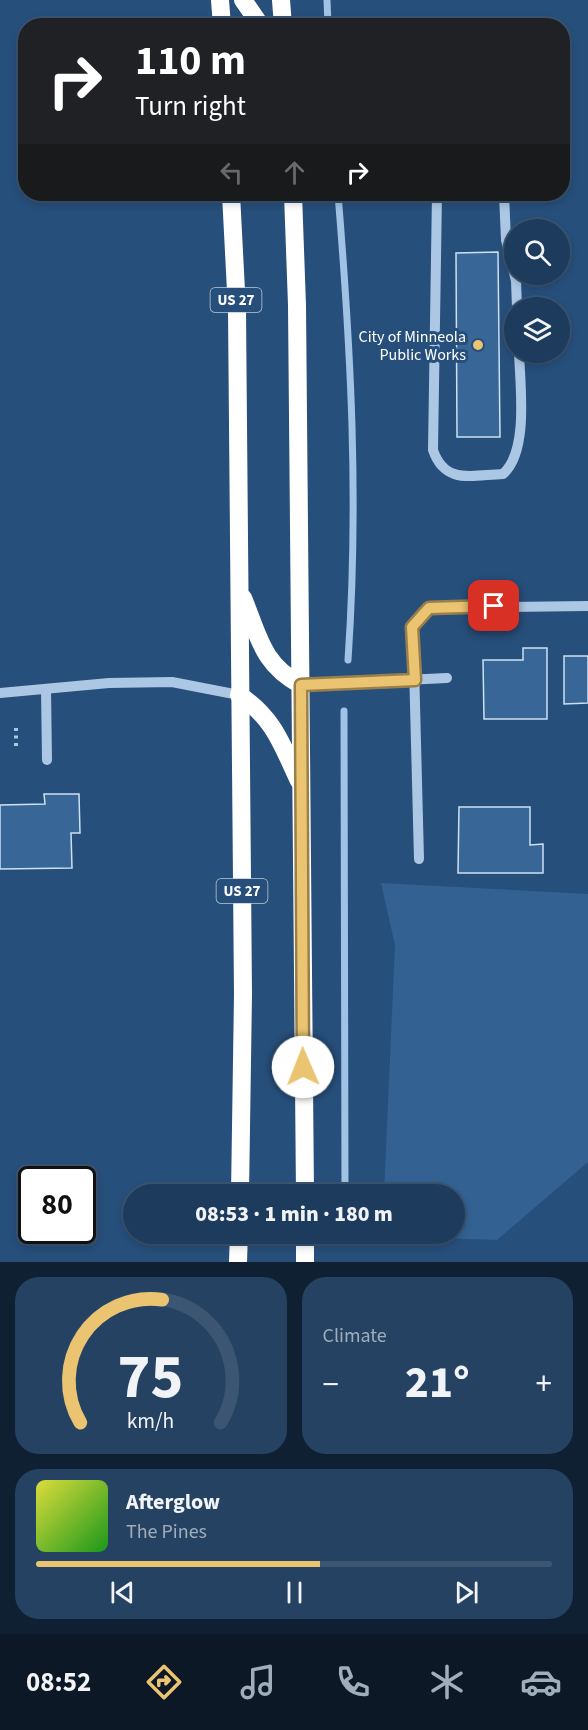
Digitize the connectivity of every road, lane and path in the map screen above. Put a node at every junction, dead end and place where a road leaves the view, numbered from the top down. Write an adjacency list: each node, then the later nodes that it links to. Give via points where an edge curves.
1 (220, 0): 4 (highway)
2 (243, 0): 5 (highway)
3 (281, 0): 6 (highway)
4 (221, 18)
5 (255, 18)
6 (282, 18)
7 (231, 201): 13 (highway, US 27, via 237,310)
8 (293, 201): 17 (highway)
9 (437, 201): 12 (street, via 433,450 444,471 454,475 503,474 508,470 522,418)
10 (504, 201): 11 (street, via 506,240)
11 (517, 297)
12 (520, 363)
13 (238, 588): 17 (highway, via 269,662); 20 (highway, US 27)
14 (588, 606): 16 (street, via 429,608 412,627)
15 (447, 678): 16 (street)
16 (415, 680): 17 (street); 25 (street)
17 (301, 685): 24 (highway)
18 (46, 689): 19 (street); 20 (street, via 172,682); 23 (street)
19 (0, 693)
20 (239, 695): 24 (highway, via 271,722); 26 (highway, US 27, via 243,994)
21 (16, 728): 22 (path)
22 (16, 747)
23 (47, 760)
24 (301, 785): 27 (highway)
25 (419, 859)
26 (240, 1184)
27 (305, 1184)
28 (239, 1244): 30 (highway)
29 (305, 1244): 31 (highway)
30 (238, 1262)
31 (305, 1262)

